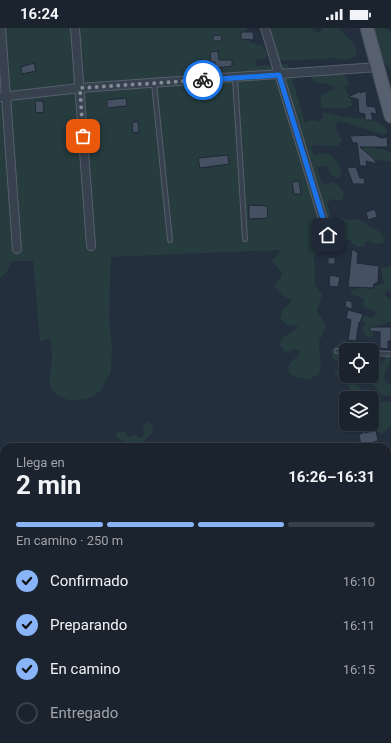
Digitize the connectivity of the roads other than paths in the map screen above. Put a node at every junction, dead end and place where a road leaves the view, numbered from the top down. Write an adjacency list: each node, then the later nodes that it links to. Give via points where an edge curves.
1 (1, 28): 10 (street)
2 (75, 28): 9 (street)
3 (265, 28): 6 (street)
4 (367, 28): 5 (main road)
5 (378, 68): 6 (street); 11 (main road)
6 (279, 75): 7 (street); 12 (street)
7 (235, 78): 8 (street); 13 (lane)
8 (154, 83): 9 (street); 14 (lane)
9 (80, 88): 10 (street); 15 (street)
10 (3, 97): 16 (street)
11 (391, 116)
12 (328, 235)
13 (245, 239)
14 (170, 240)
15 (91, 246)
16 (17, 249)
17 (379, 353): 18 (lane)
18 (391, 354)

